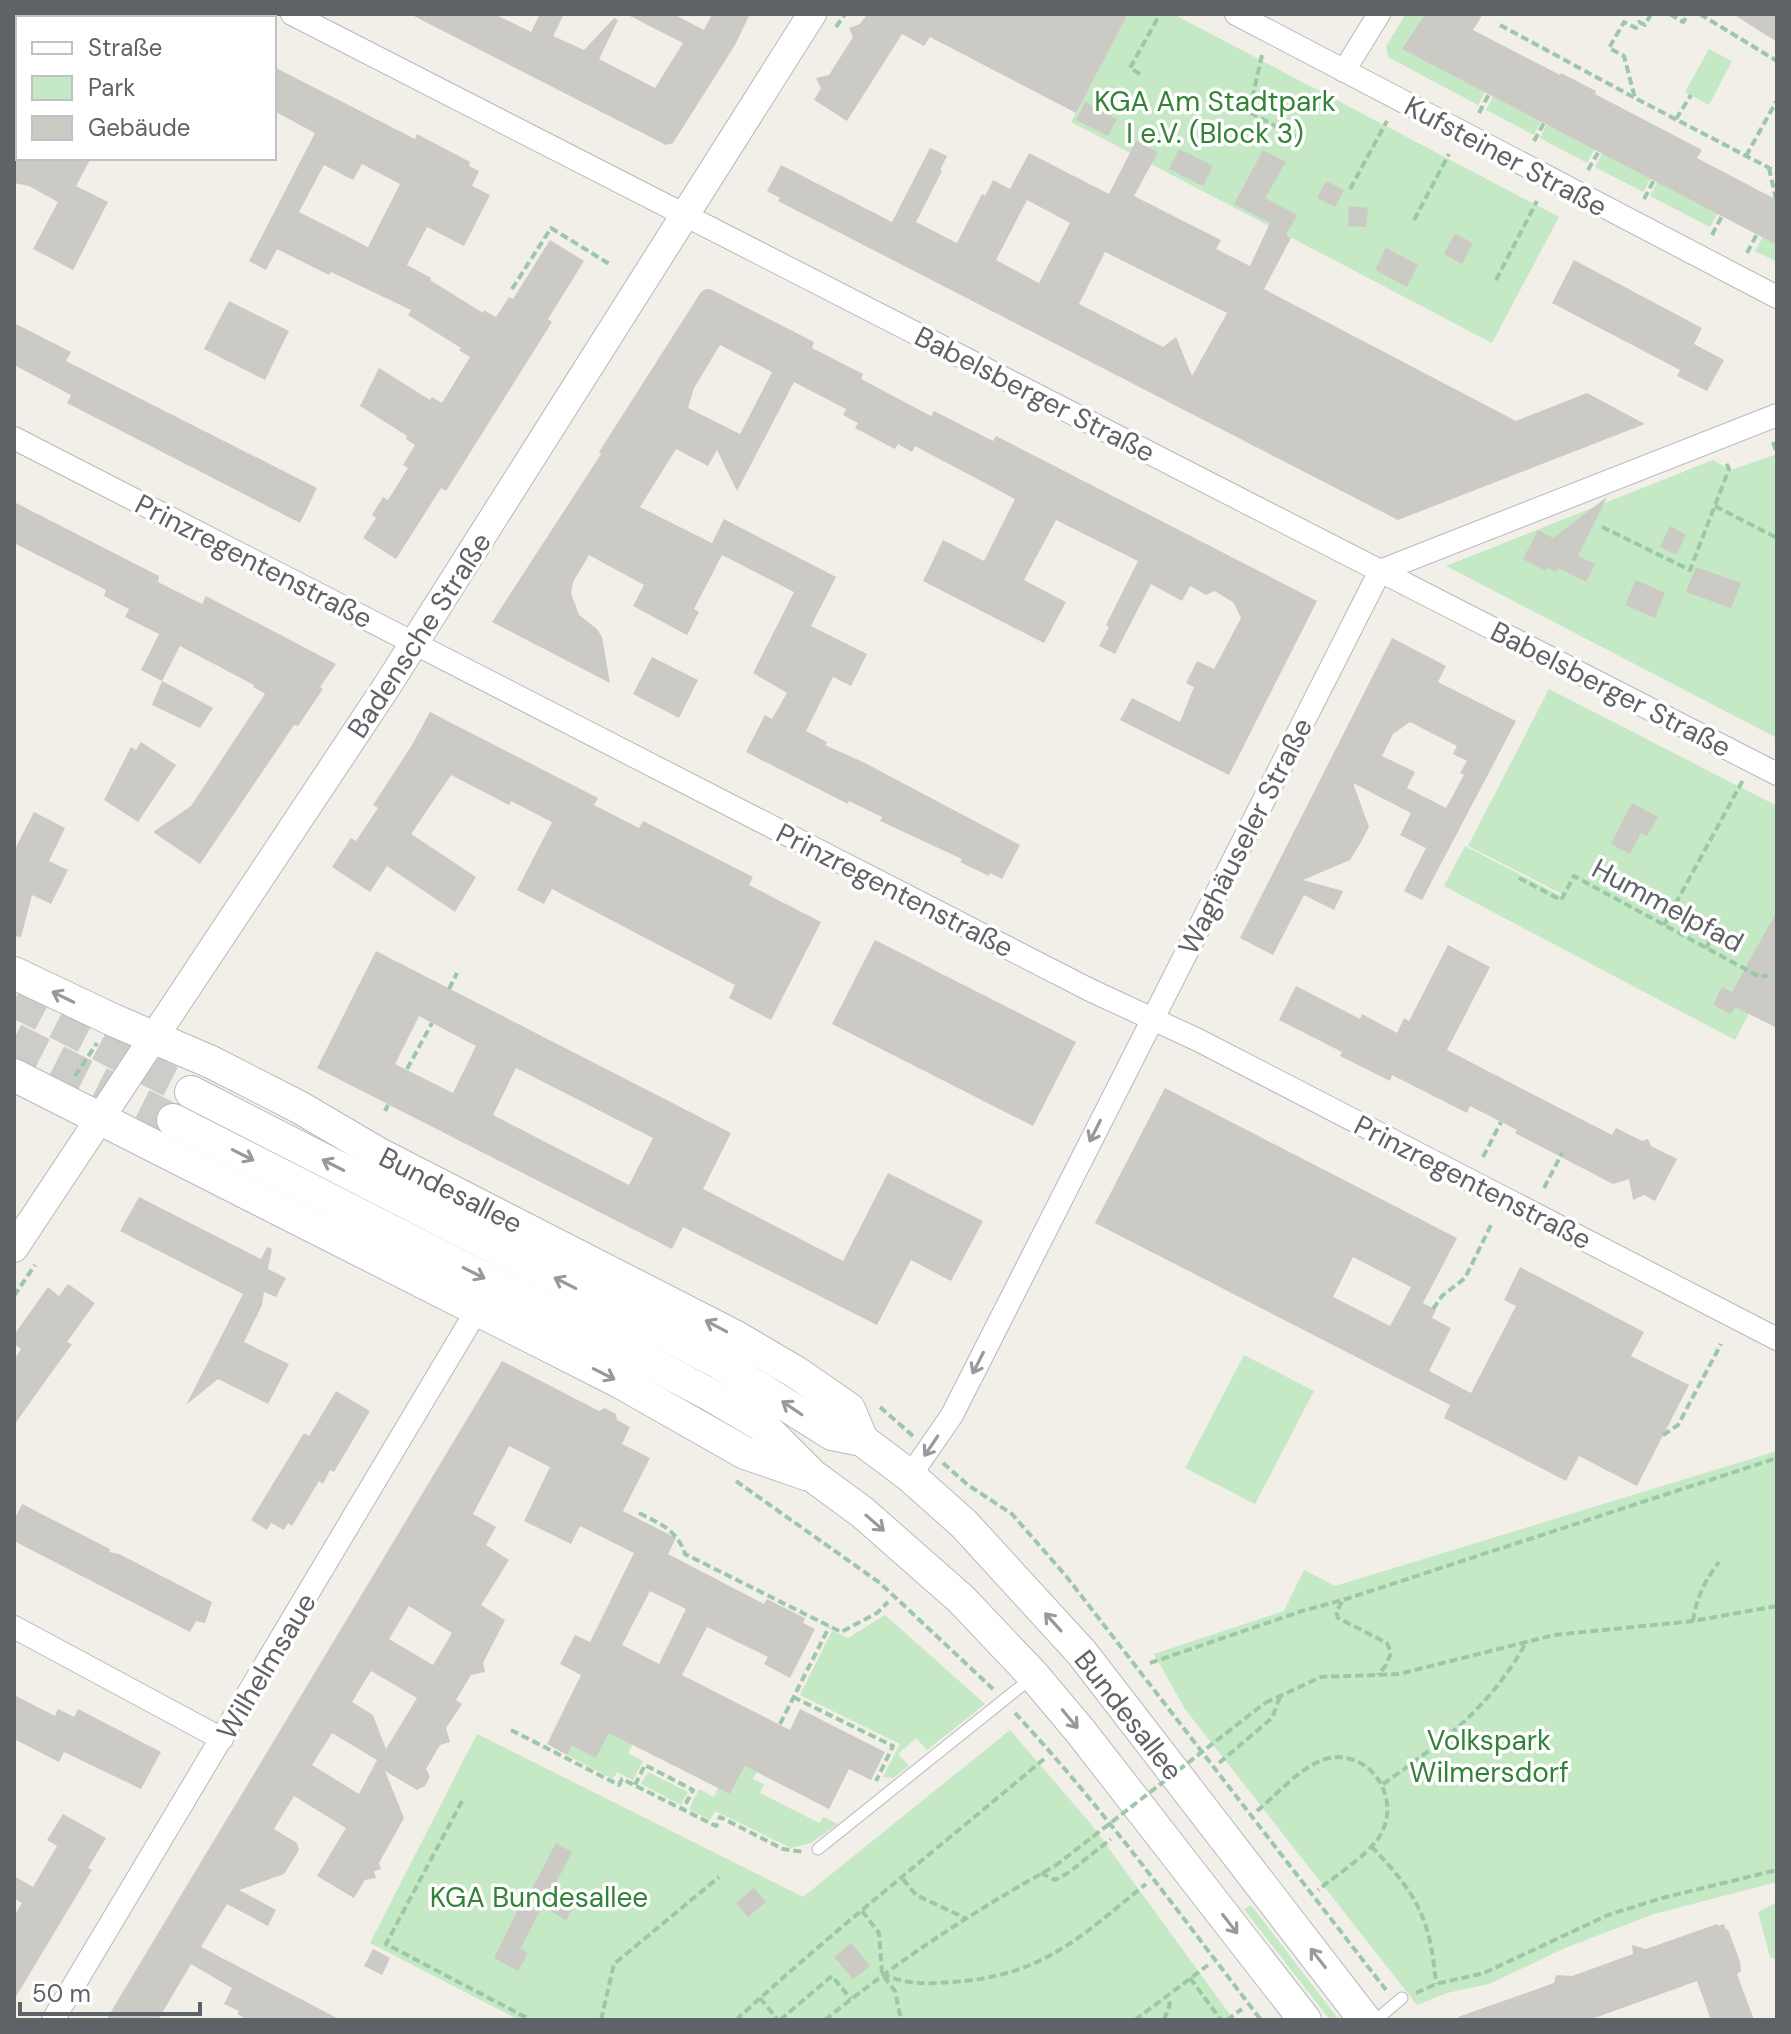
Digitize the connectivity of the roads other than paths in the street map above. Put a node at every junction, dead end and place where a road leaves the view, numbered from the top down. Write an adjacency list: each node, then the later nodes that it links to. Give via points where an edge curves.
1 (292, 14): 6 (street, Babelsberger Straße)
2 (812, 14): 6 (street, Badensche Straße)
3 (1236, 14): 5 (street, Kufsteiner Straße)
4 (1379, 14): 5 (street)
5 (1344, 71): 7 (street, Kufsteiner Straße)
6 (685, 215): 10 (street, Babelsberger Straße); 11 (street, Badensche Straße)
7 (1777, 297)
8 (1777, 415): 10 (street)
9 (14, 438): 11 (street, Prinzregentenstraße)
10 (1380, 571): 12 (street, Babelsberger Straße); 14 (street, Waghäuseler Straße)
11 (414, 643): 14 (street, Prinzregentenstraße); 15 (street, Badensche Straße)
12 (1777, 774)
13 (14, 973): 15 (main road, Bundesallee, one-way to 13)
14 (1152, 1019): 22 (street, Prinzregentenstraße); 25 (street, Waghäuseler Straße, one-way to 25, via 952,1415)
15 (154, 1038): 18 (street, Badensche Straße); 23 (main road, Bundesallee, one-way to 15, via 849,1409 736,1337 379,1154 299,1107)
16 (14, 1075): 18 (main road, Bundesallee)
17 (191, 1092): 23 (main road, Bundesallee, one-way to 17, via 832,1434 718,1362)
18 (101, 1118): 20 (street, Badensche Straße); 21 (main road, Bundesallee)
19 (173, 1120): 24 (main road, Bundesallee, one-way to 24, via 707,1393 763,1426)
20 (14, 1248)
21 (477, 1310): 24 (main road, Bundesallee, one-way to 24, via 745,1453); 28 (street, Wilhelmsaue)
22 (1777, 1339)
23 (862, 1440): 25 (main road, Bundesallee)
24 (813, 1476): 27 (main road, Bundesallee, one-way to 27, via 918,1560)
25 (910, 1476): 33 (main road, Bundesallee, one-way to 25, via 1082,1653 964,1524)
26 (14, 1627): 28 (street)
27 (1034, 1676): 29 (lane); 32 (main road, Bundesallee, one-way to 32)
28 (222, 1739): 31 (street, Wilhelmsaue)
29 (818, 1849)
30 (1399, 2001): 34 (lane)
31 (53, 2020)
32 (1305, 2020)
33 (1365, 2020)
34 (1376, 2020)

